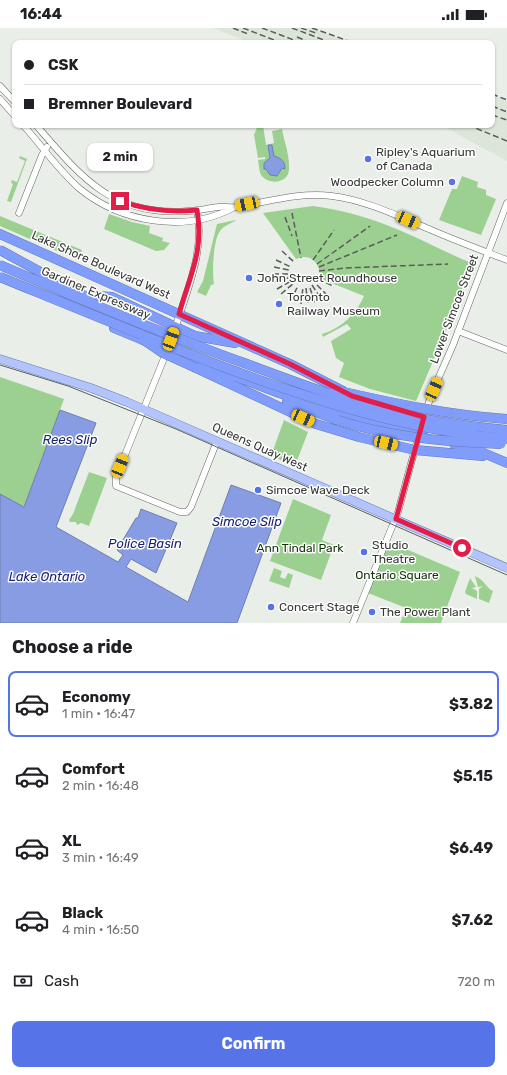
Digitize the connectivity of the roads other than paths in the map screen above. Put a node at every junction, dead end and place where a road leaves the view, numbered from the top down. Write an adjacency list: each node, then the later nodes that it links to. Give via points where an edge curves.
1 (0, 86): 3 (street)
2 (0, 99): 4 (street)
3 (12, 99)
4 (12, 113)
5 (26, 128): 8 (street)
6 (39, 128): 7 (street)
7 (52, 144): 8 (street); 11 (street, via 83,178 114,198 150,210)
8 (45, 150): 12 (street); 13 (street, via 79,188 103,205 143,219 175,222)
9 (507, 203): 16 (street, Lower Simcoe Street)
10 (234, 207): 11 (street, via 219,206); 13 (street, via 221,214); 16 (street, via 297,195 340,197 398,216)
11 (197, 210): 13 (street)
12 (19, 213)
13 (198, 219): 23 (street, via 198,257)
14 (0, 234): 23 (highway, Lake Shore Boulevard West)
15 (0, 250): 22 (highway, bridge, via 62,282)
16 (488, 253): 17 (street); 26 (street, Lower Simcoe Street)
17 (507, 260)
18 (0, 265): 22 (highway, Gardiner Expressway, bridge)
19 (0, 273): 21 (highway)
20 (0, 277): 25 (highway, Gardiner Expressway, bridge)
21 (63, 299): 24 (highway, via 112,297); 29 (highway, via 117,330)
22 (113, 314): 32 (highway, Gardiner Expressway, bridge)
23 (179, 314): 24 (street); 27 (highway, Lake Shore Boulevard West)
24 (175, 328): 27 (highway, via 195,336); 29 (street)
25 (129, 331): 38 (highway, Gardiner Expressway, bridge, via 283,389 360,413 435,430); 41 (highway, bridge, via 163,353 316,424)
26 (458, 332): 28 (street); 34 (street, Lower Simcoe Street)
27 (254, 348): 34 (highway, Lake Shore Boulevard West, via 352,396)
28 (507, 350)
29 (167, 351): 31 (highway); 33 (street)
30 (0, 359): 33 (main road, Queens Quay West, via 91,388)
31 (192, 360): 37 (highway, via 279,394); 40 (highway, bridge, via 306,409 356,426 414,438)
32 (289, 380): 35 (highway, bridge, via 399,405); 36 (highway, Gardiner Expressway, bridge, via 388,411 459,425)
33 (143, 409): 39 (main road, Queens Quay West); 39 (street, via 116,477 116,486 184,513 191,507)
34 (424, 417): 36 (highway, Lake Shore Boulevard West); 37 (street, Lower Simcoe Street)
35 (507, 419)
36 (507, 430)
37 (419, 434): 41 (street, Lower Simcoe Street); 42 (highway)
38 (507, 439)
39 (217, 441): 44 (main road, Queens Quay West)
40 (507, 444)
41 (414, 450): 42 (highway); 44 (street, Lower Simcoe Street)
42 (491, 456): 43 (highway)
43 (507, 463)
44 (396, 519): 45 (main road, Queens Quay West); 46 (street, Lower Simcoe Street)
45 (507, 568)
46 (353, 623)

